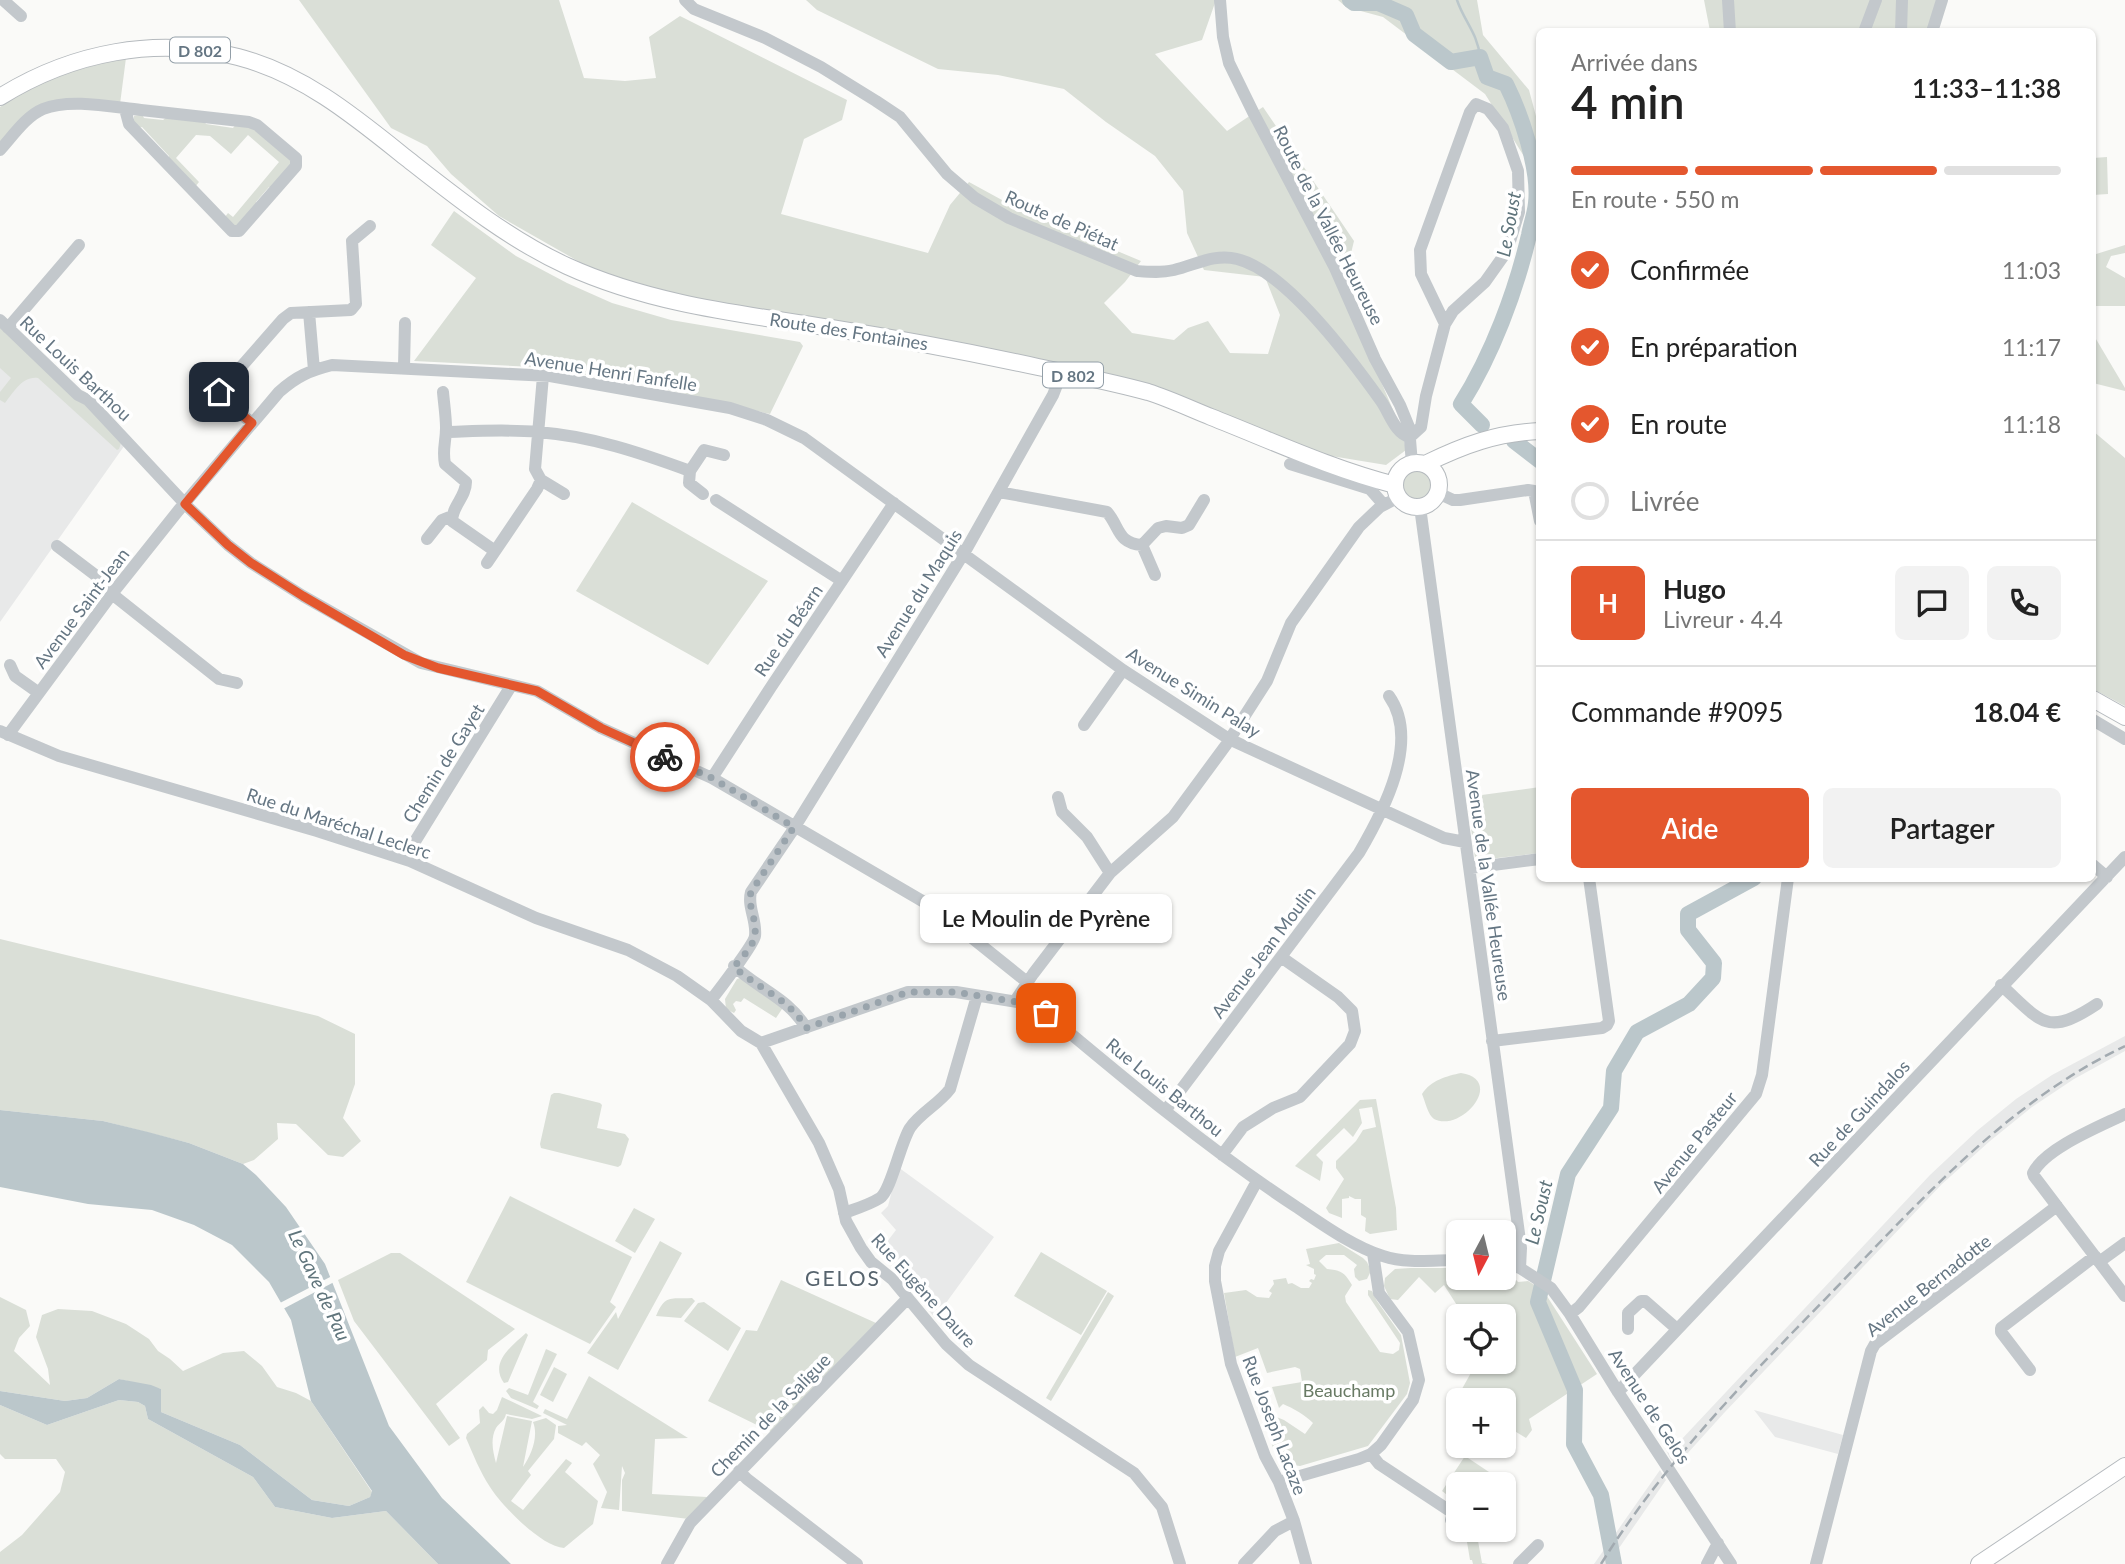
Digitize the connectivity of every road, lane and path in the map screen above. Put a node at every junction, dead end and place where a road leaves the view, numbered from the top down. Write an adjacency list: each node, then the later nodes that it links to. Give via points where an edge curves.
1 (3, 0): 8 (street)
2 (685, 0): 31 (street, Route de Piétat, via 694,9 821,67 900,117 947,174 1009,218 1137,271 1175,270 1222,256 1263,270 1301,303 1368,383 1399,430)
3 (1220, 0): 31 (street, Route de la Vallée Heureuse, via 1229,63 1346,290 1400,405)
4 (1728, 0): 9 (street)
5 (1877, 0): 10 (street)
6 (1902, 0): 11 (street)
7 (1942, 0): 12 (street)
8 (21, 16)
9 (1730, 28)
10 (1866, 28)
11 (1900, 28)
12 (1933, 28)
13 (0, 97): 24 (main road, Route des Fontaines / D 802, via 88,57 140,48 189,48 241,58 286,74 338,104 526,245 606,282 686,305 924,343)
14 (125, 108): 14 (street, via 249,122 296,158 296,166 239,231 232,231 129,124); 15 (street, via 75,104 41,110)
15 (0, 150)
16 (370, 226): 18 (street, via 352,241 355,307)
17 (79, 245): 20 (street)
18 (309, 312): 23 (street); 27 (street, via 291,313 283,319 219,392)
19 (405, 323): 22 (street)
20 (4, 324): 47 (street, Rue Louis Barthou, via 88,400)
21 (1445, 324): 21 (street, via 1421,274 1420,250 1476,104 1488,109 1503,128 1518,171 1519,212 1507,251); 31 (street, via 1421,427)
22 (404, 367): 23 (street, Avenue Henri Fanfelle, via 332,365); 25 (street, Avenue Henri Fanfelle)
23 (314, 370): 27 (street, Avenue Henri Fanfelle, via 279,392)
24 (1062, 372): 39 (main road, Route des Fontaines / D 802, via 1151,393); 40 (street, Avenue du Maquis)
25 (543, 376): 30 (street); 46 (street, Avenue Henri Fanfelle, via 730,408 767,419 804,438)
26 (443, 392): 29 (street)
27 (252, 423): 47 (street, Avenue Henri Fanfelle)
28 (1536, 431): 32 (main road)
29 (446, 432): 30 (street); 49 (street, via 445,464 466,482)
30 (539, 432): 36 (street, via 592,440 644,455); 37 (street, via 535,468)
31 (1410, 437): 35 (street, Route de la Vallée Heureuse)
32 (1468, 445): 35 (main road); 38 (main road, via 1447,464)
33 (724, 455): 36 (street, via 704,450)
34 (1290, 464): 39 (street, via 1370,489)
35 (1418, 464): 38 (main road, via 1435,471); 39 (main road, via 1402,469)
36 (689, 477): 42 (street)
37 (541, 480): 41 (street); 53 (street)
38 (1438, 485): 45 (street, via 1453,500 1528,490 1534,491); 48 (main road, via 1429,504)
39 (1394, 490): 48 (main road, via 1408,505); 70 (street, via 1359,527 1291,623 1267,681)
40 (999, 492): 51 (street, via 1107,512 1124,539); 54 (street, Avenue du Maquis)
41 (564, 494)
42 (703, 494)
43 (716, 500): 57 (street)
44 (1204, 500): 51 (street, via 1189,525 1158,528)
45 (1536, 501)
46 (894, 503): 54 (street, Avenue Henri Fanfelle); 57 (street, Rue du Béarn)
47 (185, 504): 58 (street, Avenue Saint-Jean); 62 (street, Rue Louis Barthou, via 251,563 404,655)
48 (1420, 507): 76 (street, Avenue de la Vallée Heureuse)
49 (452, 516): 50 (street, via 442,520); 53 (street)
50 (426, 539)
51 (1142, 544): 56 (street)
52 (57, 546): 58 (street)
53 (495, 551): 55 (street)
54 (964, 553): 60 (street, Avenue Simin Palay); 75 (street, Avenue du Maquis)
55 (486, 564)
56 (1154, 575)
57 (842, 581): 72 (street, Rue du Béarn)
58 (114, 592): 61 (street, via 219,679); 63 (street, Avenue Saint-Jean)
59 (10, 664): 63 (street, via 15,676)
60 (1123, 670): 68 (street); 70 (street, Avenue Simin Palay)
61 (237, 682)
62 (511, 686): 72 (street, Rue Louis Barthou, via 537,691 601,728); 79 (street, Chemin de Gayet, via 414,843)
63 (39, 693): 69 (street, Avenue Saint-Jean)
64 (1390, 696): 74 (street, Avenue Jean Moulin, via 1397,706 1402,742)
65 (2096, 701): 66 (main road)
66 (2125, 717)
67 (2096, 722): 71 (street)
68 (1084, 725)
69 (4, 733): 79 (street, Rue du Maréchal Leclerc, via 109,771)
70 (1229, 738): 74 (street, Avenue Simin Palay); 82 (street, via 1173,817)
71 (2125, 739)
72 (712, 778): 75 (street, Rue Louis Barthou)
73 (1058, 797): 82 (street, via 1062,812 1087,836)
74 (1383, 810): 76 (street, Avenue Simin Palay, via 1444,838); 86 (street, Avenue Jean Moulin, via 1359,853)
75 (794, 827): 87 (street, Avenue du Maquis, via 751,892 754,941); 88 (street, Rue Louis Barthou, via 936,909)
76 (1465, 842): 80 (street, Avenue de la Vallée Heureuse)
77 (2125, 857): 83 (street, Rue de Guindalos)
78 (1536, 860): 80 (street)
79 (410, 861): 91 (street, Rue du Maréchal Leclerc, via 536,918 628,950)
80 (1470, 868): 96 (street, Avenue de la Vallée Heureuse)
81 (2096, 868): 83 (street)
82 (1110, 873): 88 (street)
83 (2107, 877): 89 (street, Rue de Guindalos)
84 (1590, 882): 96 (street, via 1607,1025)
85 (1786, 882): 114 (street, Avenue Pasteur, via 1759,1088)
86 (1281, 957): 98 (street, Avenue Jean Moulin); 100 (street, via 1352,1011 1354,1031 1350,1044 1300,1097 1243,1127)
87 (734, 967): 91 (street, Avenue du Maquis); 95 (street, via 788,1006)
88 (1027, 982): 92 (street); 93 (street)
89 (2001, 985): 94 (street, via 2039,1019 2052,1023 2064,1023); 116 (street, Rue de Guindalos)
90 (977, 996): 92 (street, Rue Louis Barthou); 95 (street, Rue Louis Barthou, via 908,992); 103 (street, via 950,1089 912,1124 882,1197)
91 (711, 1000): 97 (street, Rue du Maréchal Leclerc, via 741,1031)
92 (1015, 1001): 93 (street, Rue Louis Barthou)
93 (1029, 1004): 98 (street, Rue Louis Barthou)
94 (2096, 1004)
95 (806, 1028): 97 (street, Rue Louis Barthou)
96 (1492, 1041): 110 (street, Avenue de la Vallée Heureuse)
97 (761, 1043): 103 (street, Rue Eugène Daure, via 819,1143)
98 (1165, 1111): 100 (street, Rue Louis Barthou)
99 (2125, 1114): 102 (street, via 2071,1140 2035,1168 2034,1177)
100 (1222, 1155): 101 (street, Rue Louis Barthou)
101 (1256, 1181): 105 (street, Rue Louis Barthou); 122 (street, Rue Joseph Lacaze, via 1219,1251 1215,1281 1231,1364)
102 (2057, 1206): 106 (street); 136 (street, Avenue Bernadotte, via 1875,1344)
103 (844, 1213): 113 (street, Rue Eugène Daure, via 851,1233 871,1262)
104 (2125, 1243): 106 (street)
105 (1373, 1253): 107 (street, Rue Louis Barthou); 111 (street)
106 (2097, 1259): 112 (street); 117 (street, via 2001,1328)
107 (1396, 1260): 108 (street, Rue Louis Barthou); 111 (street)
108 (1446, 1260)
109 (1516, 1267): 110 (street)
110 (1526, 1271): 114 (street, Avenue de Gelos, via 1550,1288)
111 (1378, 1285): 119 (street, via 1383,1301 1408,1332 1419,1380 1413,1400)
112 (2125, 1296)
113 (908, 1298): 121 (street, Chemin de la Saligue); 130 (street, Rue Eugène Daure, via 969,1365 1134,1473 1162,1507)
114 (1570, 1314): 118 (street, Avenue de Gelos)
115 (1628, 1329): 116 (street, via 1628,1313 1645,1301)
116 (1677, 1329): 118 (street, Rue de Guindalos)
117 (2029, 1370)
118 (1618, 1392): 125 (street, Avenue de Gelos)
119 (1371, 1454): 122 (street); 123 (street, via 1379,1464)
120 (2125, 1466): 127 (main road)
121 (739, 1471): 128 (street, Chemin de la Saligue, via 690,1523); 129 (street)
122 (1279, 1482): 124 (street, Rue Joseph Lacaze)
123 (1446, 1505)
124 (1294, 1521): 131 (street, via 1275,1531); 132 (street, Rue Joseph Lacaze)
125 (1718, 1543): 134 (street); 135 (street, Avenue de Gelos)
126 (1538, 1545): 133 (street)
127 (1986, 1562)
128 (667, 1564)
129 (857, 1564)
130 (1180, 1564)
131 (1244, 1564)
132 (1306, 1564)
133 (1520, 1564)
134 (1707, 1564)
135 (1731, 1564)
136 (1816, 1564)

